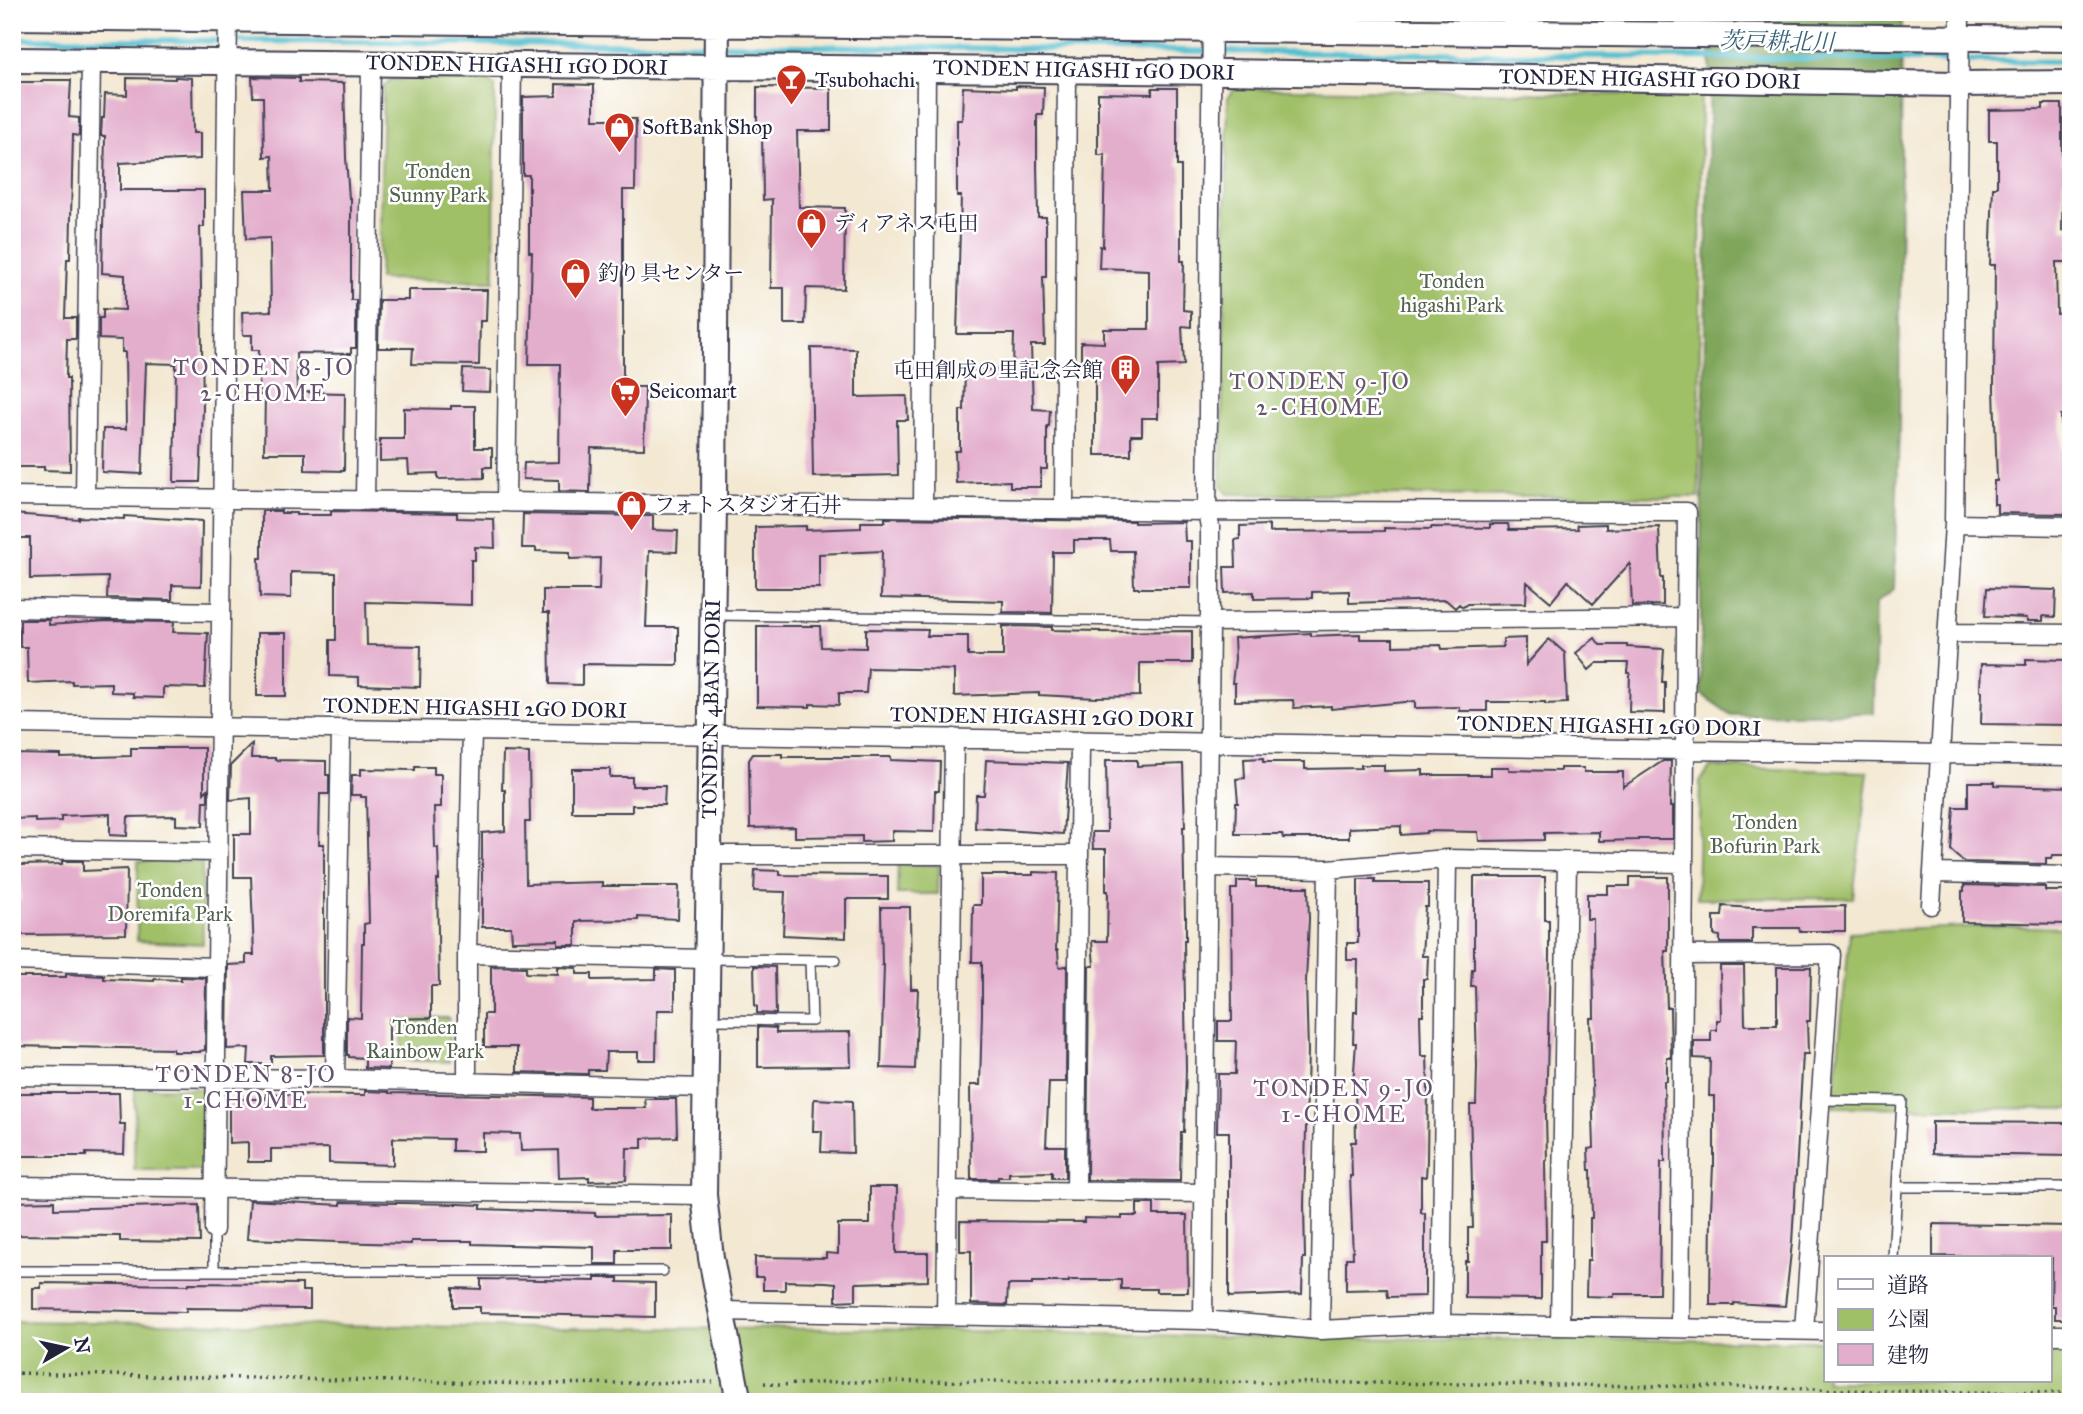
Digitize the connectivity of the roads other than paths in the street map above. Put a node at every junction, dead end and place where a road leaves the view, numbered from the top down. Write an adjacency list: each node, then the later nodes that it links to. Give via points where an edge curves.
1 (1960, 12): 8 (street)
2 (93, 15): 3 (street, TONDEN HIGASHI 1GO DORI); 4 (street, TONDEN HIGASHI 1GO DORI)
3 (12, 17)
4 (228, 20): 6 (street, TONDEN HIGASHI 1GO DORI); 9 (street)
5 (1212, 27): 6 (street, TONDEN HIGASHI 1GO DORI); 8 (street, TONDEN HIGASHI 1GO DORI); 14 (street)
6 (716, 39): 13 (street, TONDEN HIGASHI 1GO DORI); 15 (street, TONDEN HIGASHI 1GO DORI); 24 (street, TONDEN 4BAN DORI)
7 (2071, 40): 8 (street, TONDEN HIGASHI 1GO DORI)
8 (1959, 45): 17 (street)
9 (228, 56): 11 (street, TONDEN HIGASHI 1GO DORI); 12 (street, TONDEN HIGASHI 1GO DORI); 21 (street)
10 (12, 60): 11 (street, TONDEN HIGASHI 1GO DORI)
11 (91, 61): 20 (street)
12 (372, 63): 13 (street, TONDEN HIGASHI 1GO DORI); 22 (street)
13 (512, 64): 23 (street)
14 (1211, 67): 16 (street, TONDEN HIGASHI 1GO DORI); 17 (street, TONDEN HIGASHI 1GO DORI); 27 (street)
15 (926, 69): 16 (street, TONDEN HIGASHI 1GO DORI); 25 (street)
16 (1067, 70): 26 (street)
17 (1958, 78): 18 (street, TONDEN HIGASHI 1GO DORI); 28 (street)
18 (2071, 83)
19 (12, 496): 20 (street)
20 (85, 497): 21 (street)
21 (222, 499): 22 (street); 31 (street)
22 (365, 501): 23 (street)
23 (506, 502): 24 (street)
24 (714, 505): 25 (street); 32 (street, TONDEN 4BAN DORI)
25 (923, 508): 26 (street)
26 (1064, 509): 27 (street)
27 (1207, 511): 33 (street, via 1687,512); 34 (street)
28 (1954, 524): 29 (street); 35 (street)
29 (2071, 526)
30 (12, 608): 31 (street)
31 (220, 612): 38 (street)
32 (712, 615): 34 (lane); 41 (street, TONDEN 4BAN DORI)
33 (1686, 618): 34 (street); 45 (street)
34 (1210, 622): 44 (street)
35 (1948, 632): 36 (street); 46 (street)
36 (2071, 634)
37 (12, 724): 38 (street, TONDEN HIGASHI 2GO DORI)
38 (219, 727): 39 (street, TONDEN HIGASHI 2GO DORI); 49 (street)
39 (341, 729): 40 (street, TONDEN HIGASHI 2GO DORI); 71 (street)
40 (472, 731): 41 (street, TONDEN HIGASHI 2GO DORI); 61 (street)
41 (710, 735): 42 (street, TONDEN HIGASHI 2GO DORI); 50 (street, TONDEN 4BAN DORI)
42 (954, 738): 43 (street, TONDEN HIGASHI 2GO DORI); 51 (street)
43 (1080, 740): 44 (street, TONDEN HIGASHI 2GO DORI); 52 (street)
44 (1209, 742): 45 (street, TONDEN HIGASHI 2GO DORI); 56 (street)
45 (1685, 750): 46 (street, TONDEN HIGASHI 2GO DORI); 55 (street)
46 (1941, 754): 47 (street, TONDEN HIGASHI 2GO DORI); 58 (street)
47 (2071, 756)
48 (12, 849): 49 (street)
49 (218, 852): 67 (street)
50 (708, 855): 51 (street); 63 (street, TONDEN 4BAN DORI)
51 (952, 855): 52 (street); 79 (street)
52 (1079, 855): 80 (street)
53 (1447, 859): 54 (street); 57 (street); 91 (street)
54 (1567, 861): 55 (street); 92 (street)
55 (1684, 863): 62 (street)
56 (1207, 867): 57 (street); 81 (street)
57 (1328, 869): 94 (street)
58 (1933, 873): 59 (street); 60 (street)
59 (2071, 876)
60 (1931, 905)
61 (467, 954): 63 (street); 72 (street)
62 (1683, 955): 74 (street, via 1831,954); 93 (street)
63 (707, 959): 64 (lane); 68 (street, TONDEN 4BAN DORI)
64 (810, 960): 65 (lane); 68 (lane, via 812,1021)
65 (836, 960)
66 (12, 961): 67 (street)
67 (216, 967): 70 (street)
68 (706, 1020): 73 (street, TONDEN 4BAN DORI)
69 (12, 1076): 70 (street)
70 (215, 1079): 71 (street); 78 (street)
71 (335, 1079): 72 (street)
72 (467, 1083): 73 (street)
73 (705, 1088): 82 (street, TONDEN 4BAN DORI)
74 (1820, 1100): 76 (lane, via 1902,1101); 95 (street)
75 (12, 1186): 78 (street)
76 (1897, 1186): 77 (lane); 84 (lane)
77 (2071, 1187)
78 (214, 1190): 82 (street); 83 (street)
79 (948, 1191): 80 (street); 89 (street)
80 (1076, 1191): 81 (street)
81 (1204, 1193): 90 (street)
82 (704, 1195): 88 (street, TONDEN 4BAN DORI)
83 (214, 1230): 86 (lane)
84 (1894, 1256)
85 (12, 1271): 86 (lane)
86 (215, 1271): 87 (lane)
87 (663, 1271)
88 (720, 1311): 89 (street); 99 (street, TONDEN 4BAN DORI)
89 (946, 1315): 90 (street)
90 (1203, 1320): 94 (street)
91 (1441, 1324): 92 (street); 94 (street)
92 (1560, 1326): 93 (street)
93 (1680, 1328): 95 (street)
94 (1320, 1330)
95 (1804, 1330): 96 (street)
96 (1824, 1331)
97 (2052, 1335): 98 (street)
98 (2071, 1335)
99 (729, 1390)

